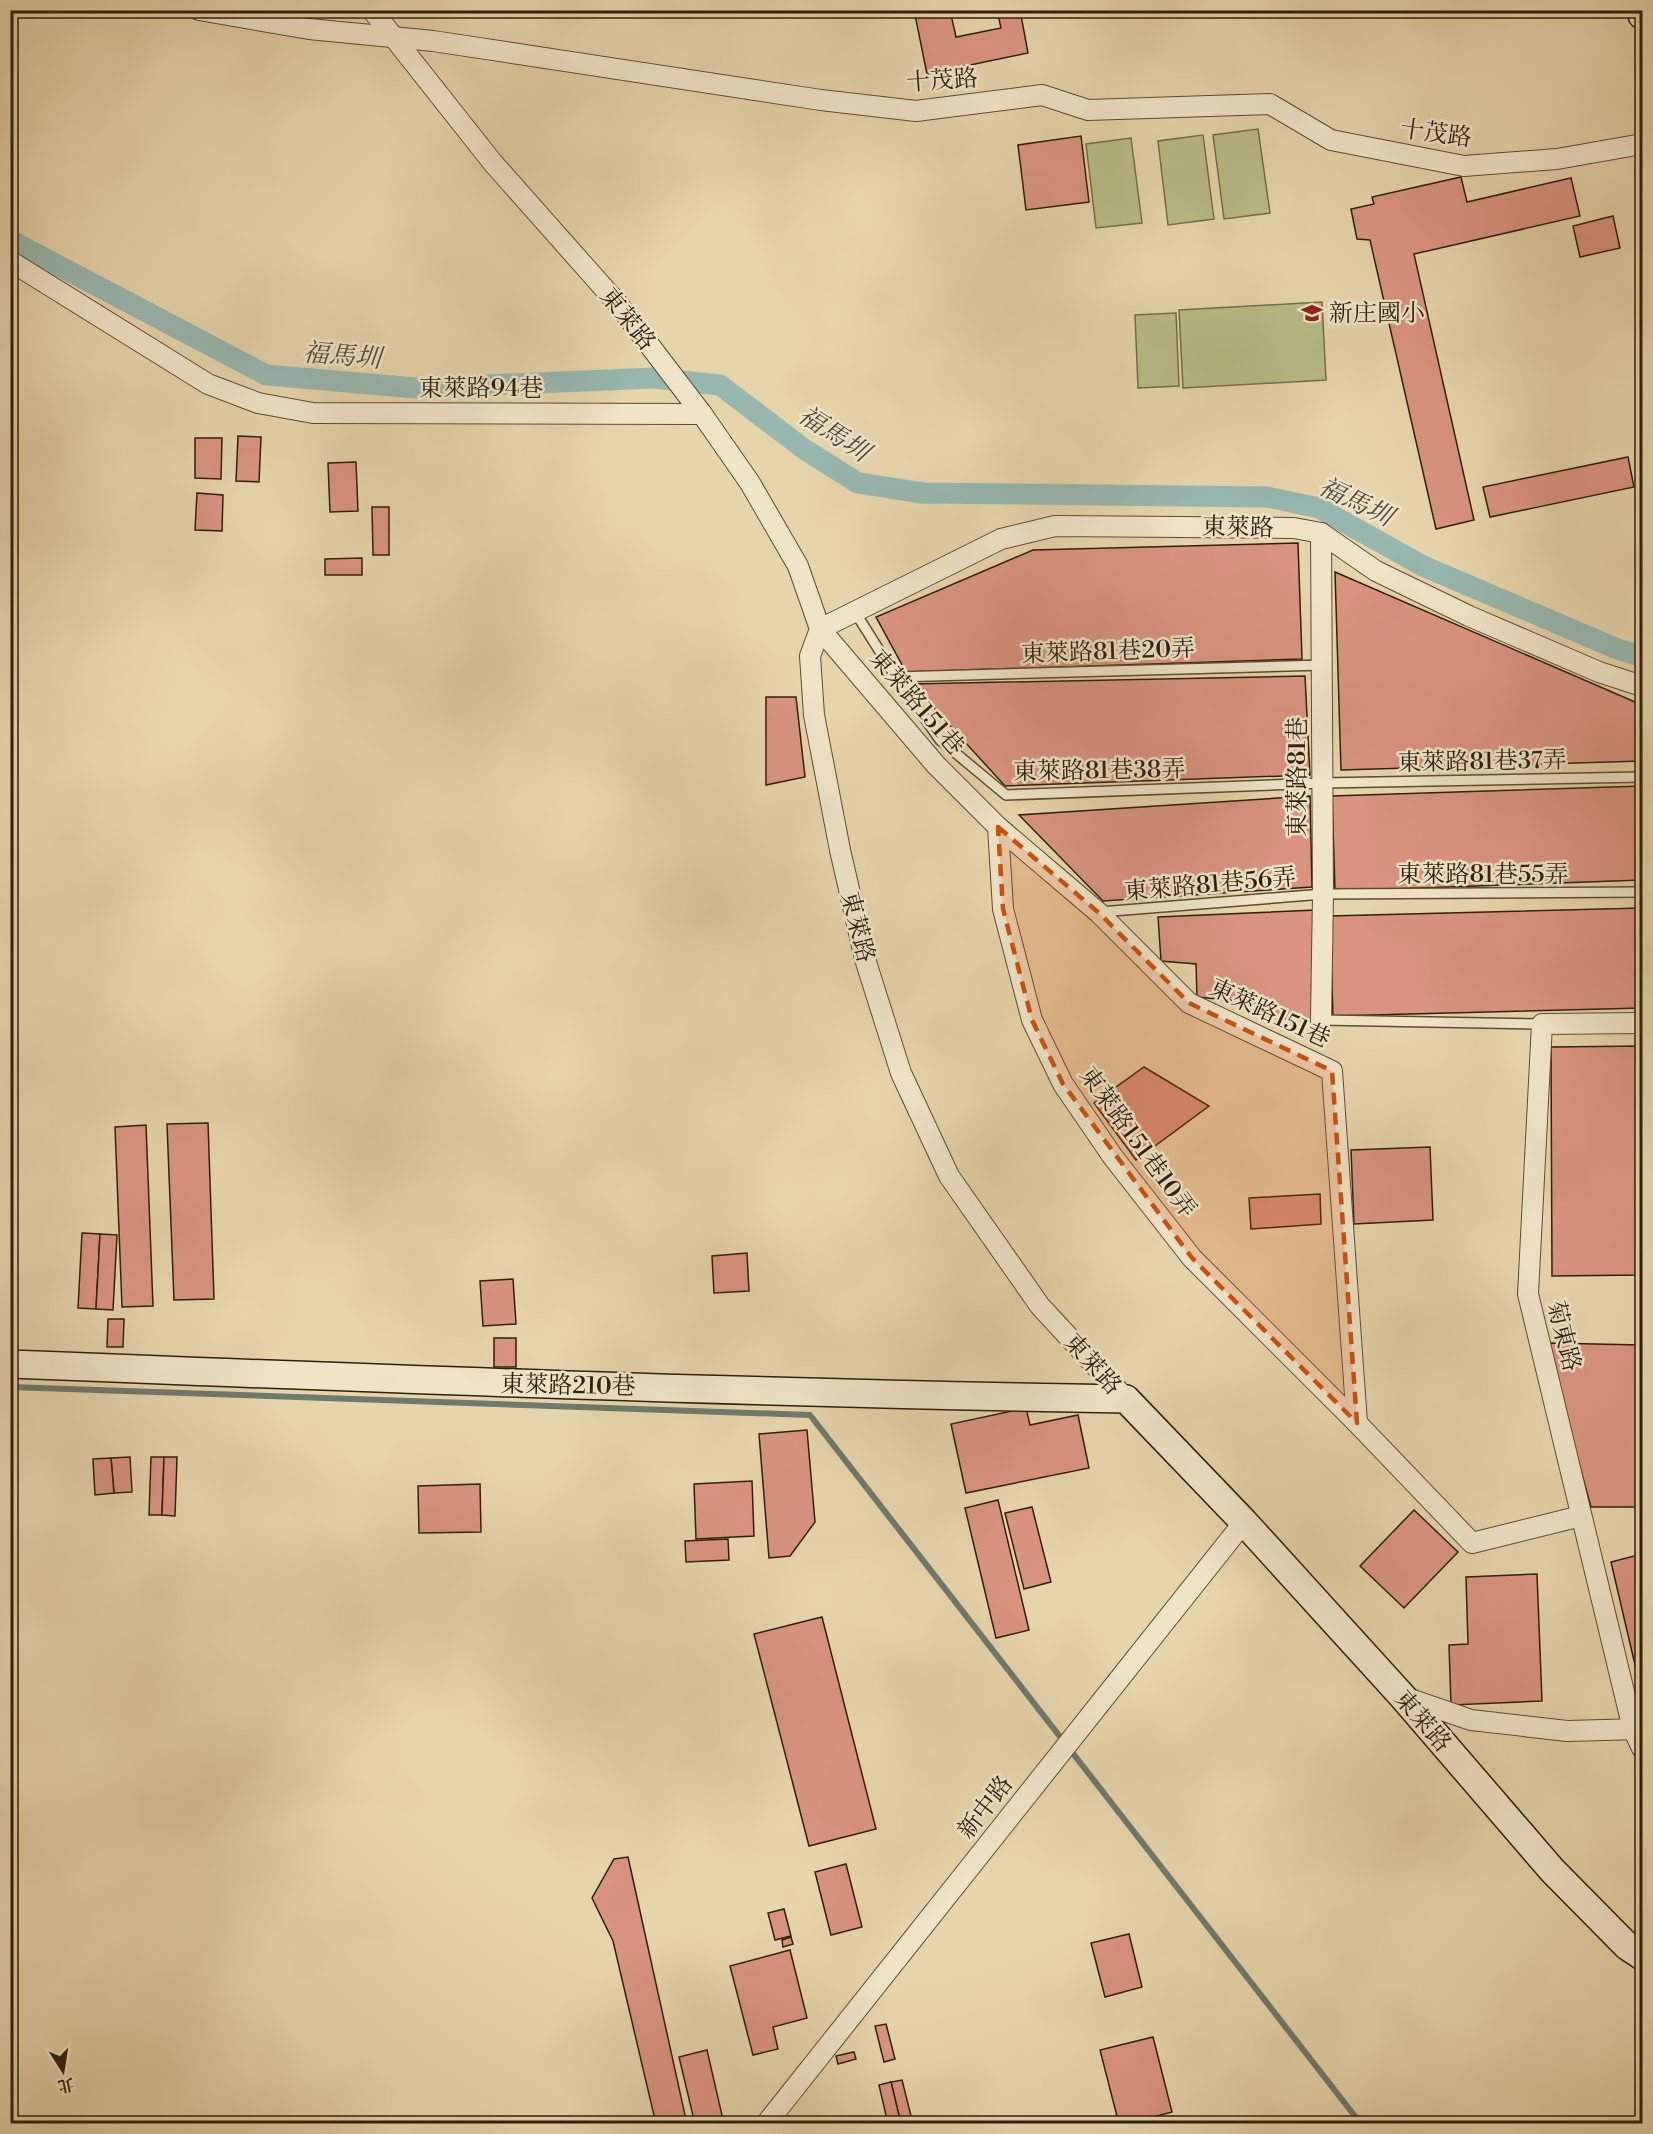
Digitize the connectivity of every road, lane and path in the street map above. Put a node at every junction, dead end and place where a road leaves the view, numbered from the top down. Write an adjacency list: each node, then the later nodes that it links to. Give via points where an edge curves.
1 (199, 10): 5 (street, 十茂路, via 309,29)
2 (372, 10): 5 (street, 東萊路)
3 (1641, 10): 4 (street)
4 (1642, 15)
5 (394, 37): 6 (street, 十茂路, via 916,111 1042,95 1088,110 1270,104 1331,140 1464,166 1557,159); 8 (street, 東萊路, via 493,163 618,304)
6 (1642, 144)
7 (10, 261): 8 (street, 東萊路94巷, via 208,384 258,403 313,412)
8 (702, 414): 11 (street, 東萊路, via 750,483 798,566)
9 (1321, 533): 10 (street, 東萊路, via 1294,528 1055,526 1001,539); 12 (street, 東萊路81巷); 14 (street, 東萊路, via 1376,571 1469,616 1599,672)
10 (855, 612): 11 (street, 東萊路); 13 (lane, 東萊路81巷38弄)
11 (820, 629): 17 (street, 東萊路151巷, via 936,765); 25 (street, 東萊路, via 810,656 814,715 865,959 901,1073 949,1176 1040,1306)
12 (1322, 665): 13 (lane, 東萊路81巷20弄); 16 (street, 東萊路81巷)
13 (896, 676): 16 (lane, 東萊路81巷38弄, via 940,740 1006,795)
14 (1642, 686)
15 (1642, 777): 16 (lane, 東萊路81巷37弄)
16 (1323, 783): 19 (street, 東萊路81巷)
17 (998, 826): 20 (street, 東萊路151巷); 26 (street, 東萊路151巷10弄, via 1003,909 1032,1020 1063,1084 1113,1157 1192,1258)
18 (1642, 892): 19 (lane, 東萊路81巷55弄)
19 (1323, 894): 20 (lane, 東萊路81巷56弄); 21 (street, 東萊路81巷)
20 (1099, 912): 26 (street, 東萊路151巷, via 1189,1004 1332,1071)
21 (1321, 1020): 23 (lane)
22 (1642, 1023): 23 (street)
23 (1542, 1024): 27 (street, 菊東路, via 1528,1294)
24 (10, 1364): 25 (street, 東萊路210巷, via 476,1383)
25 (1126, 1400): 28 (street, 東萊路)
26 (1357, 1423): 27 (street, via 1472,1543)
27 (1581, 1516): 30 (street, 菊東路)
28 (1244, 1522): 29 (street, 東萊路); 33 (street, 新中路)
29 (1403, 1697): 30 (street, via 1471,1720 1566,1731); 32 (street, 東萊路, via 1552,1870 1627,1947)
30 (1638, 1729): 31 (street, 菊東路)
31 (1642, 1748)
32 (1642, 1956)
33 (766, 2124)

